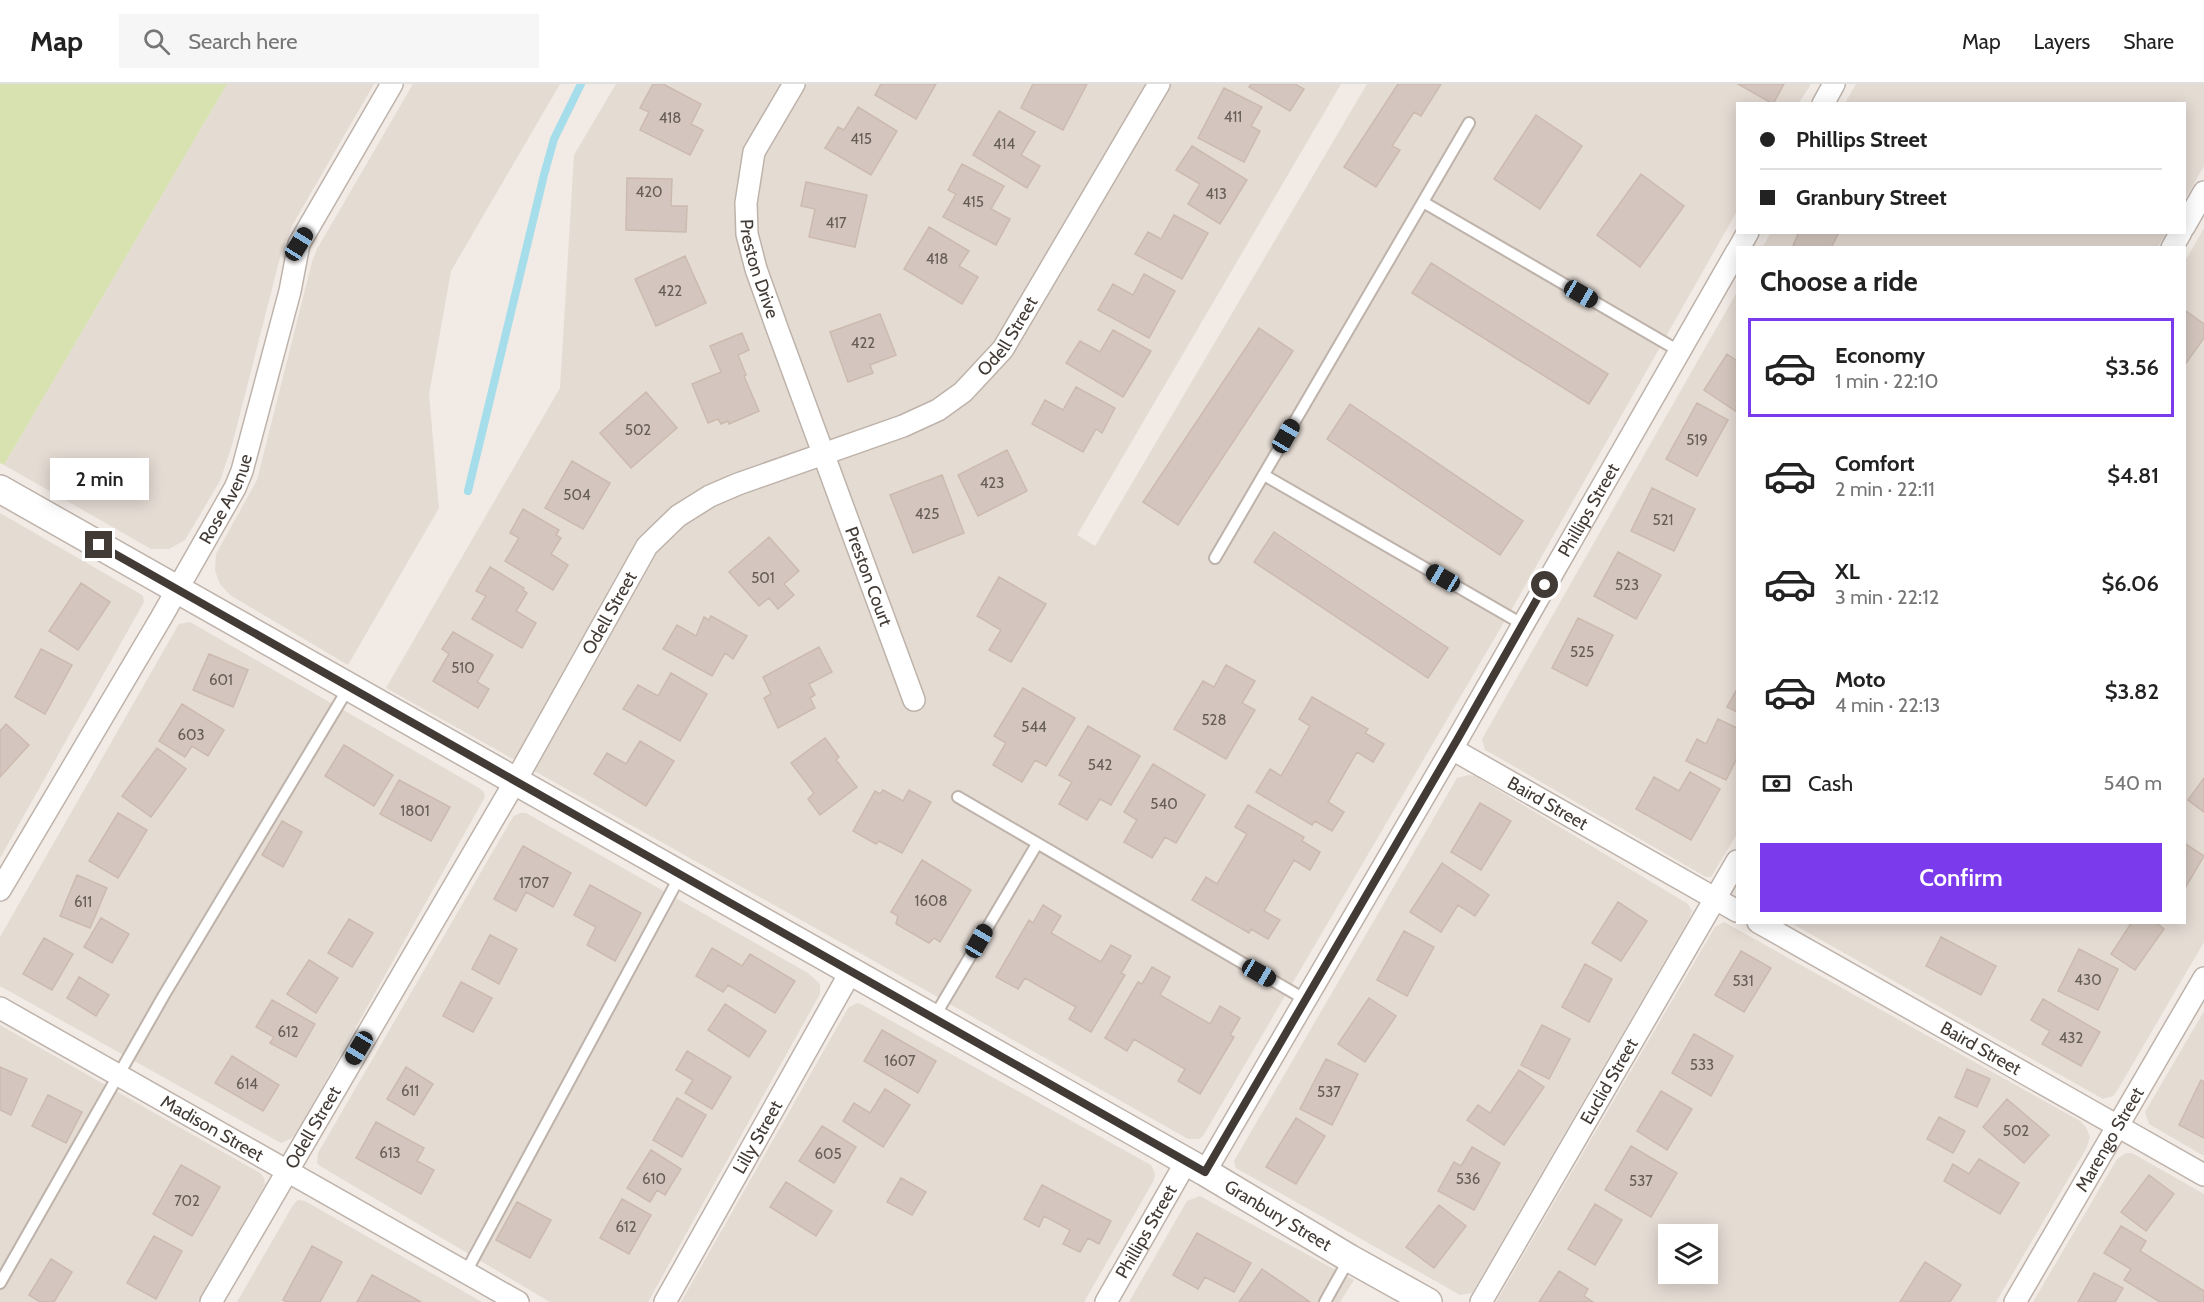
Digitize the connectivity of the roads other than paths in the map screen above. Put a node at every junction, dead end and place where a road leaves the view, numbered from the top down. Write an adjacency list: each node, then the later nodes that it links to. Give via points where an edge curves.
1 (392, 84): 16 (street, Rose Avenue, via 299,244 242,471)
2 (794, 84): 12 (street, Preston Drive, via 754,152 746,203 747,234 773,318)
3 (1159, 84): 12 (street, Odell Street, via 1004,349 963,392 938,410)
4 (1834, 84): 5 (street)
5 (1824, 102)
6 (1469, 123): 8 (lane)
7 (2204, 192): 9 (street)
8 (1423, 202): 11 (lane); 13 (lane)
9 (2186, 224)
10 (1736, 252): 11 (street, Phillips Street)
11 (1679, 351): 17 (street, Phillips Street)
12 (824, 454): 19 (street, Preston Court); 21 (street, Odell Street, via 711,496 678,516 647,546)
13 (1264, 475): 15 (lane); 17 (lane)
14 (0, 489): 16 (street, Granbury Street)
15 (1215, 558)
16 (178, 589): 18 (street, Granbury Street); 26 (street, Rose Avenue)
17 (1522, 624): 20 (street, Phillips Street)
18 (349, 687): 21 (street, Granbury Street); 35 (lane)
19 (914, 700)
20 (1452, 749): 27 (street, Baird Street); 32 (street, Phillips Street)
21 (516, 780): 25 (street, Granbury Street); 38 (street, Odell Street)
22 (958, 797): 23 (lane)
23 (1037, 844): 32 (lane); 34 (lane)
24 (1736, 863): 27 (street, Euclid Street)
25 (681, 875): 30 (street, Granbury Street); 41 (lane)
26 (0, 890)
27 (1715, 898): 28 (street, Baird Street); 49 (street, Euclid Street)
28 (1736, 910)
29 (1762, 924): 36 (street, Baird Street)
30 (850, 973): 34 (street, Granbury Street); 45 (street, Lilly Street)
31 (2204, 978): 36 (street, Marengo Street)
32 (1306, 1000): 37 (street, Phillips Street)
33 (0, 1008): 35 (street, Madison Street)
34 (933, 1019): 37 (street, Granbury Street)
35 (119, 1075): 38 (street, Madison Street); 42 (lane)
36 (2119, 1125): 39 (street, Baird Street); 50 (street, Marengo Street)
37 (1196, 1167): 40 (street, Granbury Street); 46 (street, Phillips Street)
38 (287, 1170): 41 (street, Madison Street); 43 (street, Odell Street)
39 (2204, 1175)
40 (1349, 1258): 47 (lane); 48 (street, Granbury Street)
41 (466, 1272): 44 (street, Madison Street)
42 (0, 1283)
43 (211, 1302)
44 (518, 1302)
45 (665, 1302)
46 (1106, 1302)
47 (1325, 1302)
48 (1428, 1302)
49 (1481, 1302)
50 (2015, 1302)

